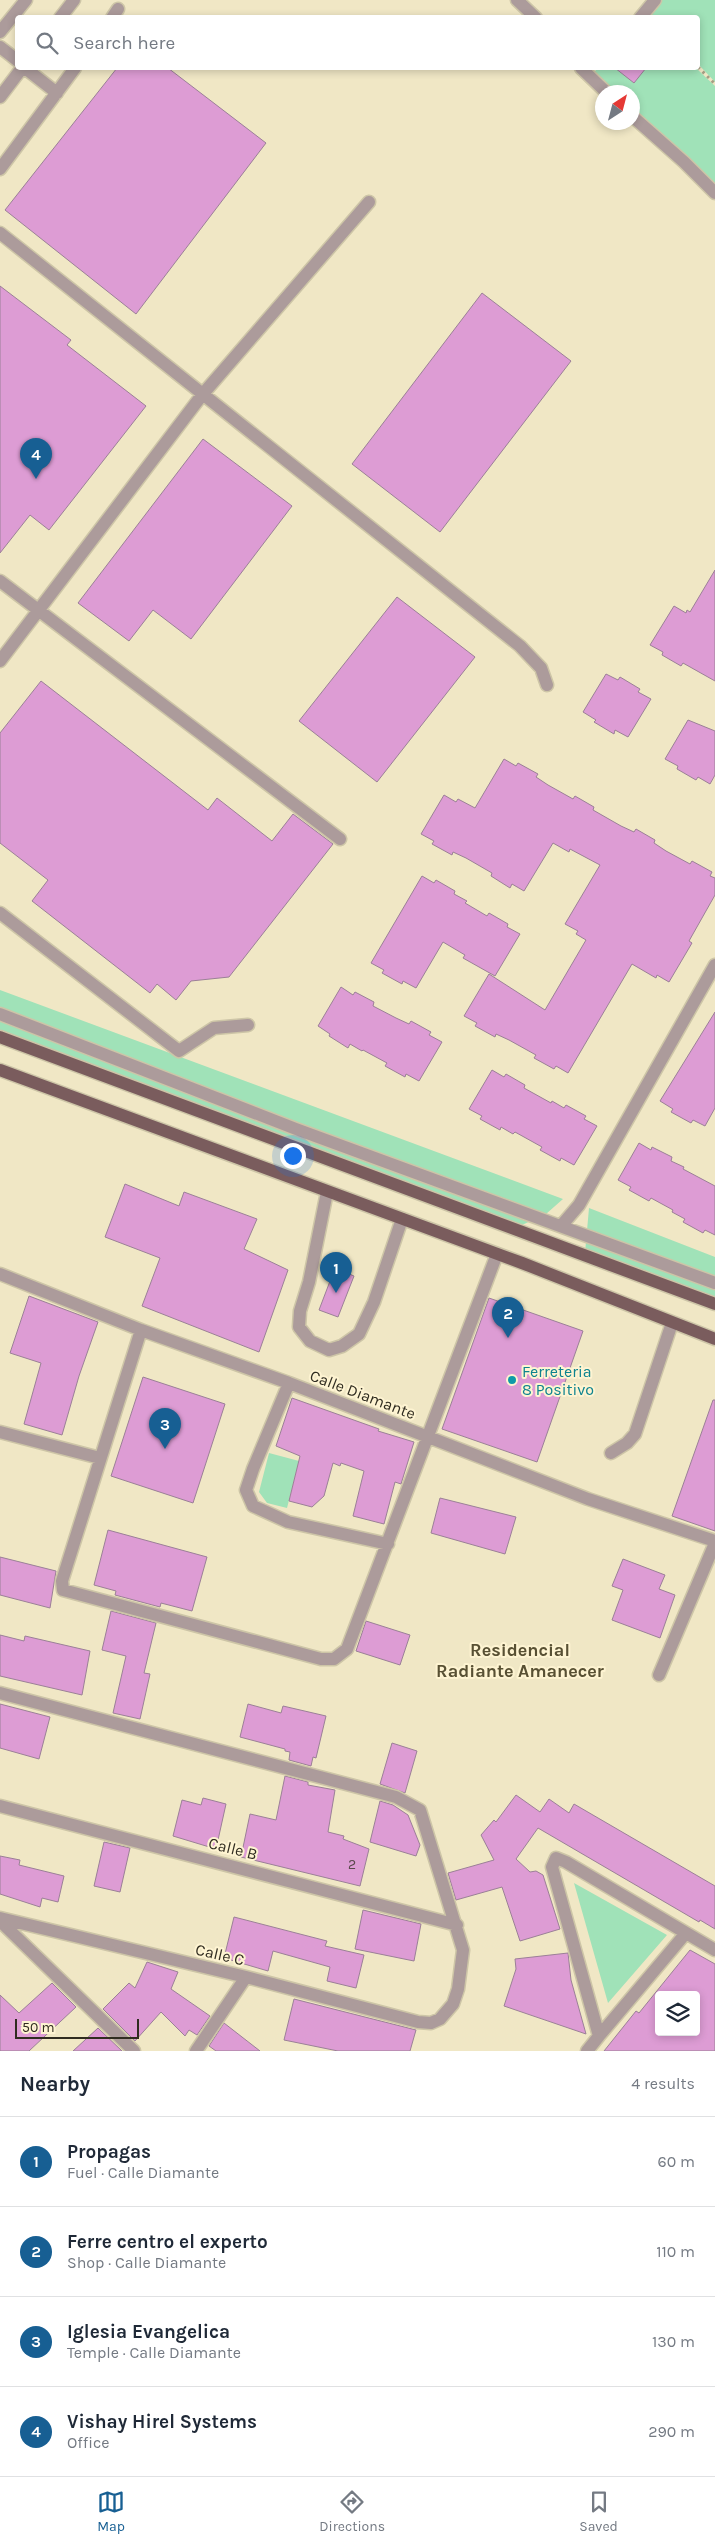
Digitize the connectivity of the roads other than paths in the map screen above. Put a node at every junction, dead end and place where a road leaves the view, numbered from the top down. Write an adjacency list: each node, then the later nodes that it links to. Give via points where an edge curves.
1 (26, 0): 8 (street)
2 (74, 0): 5 (street)
3 (517, 0): 6 (street)
4 (655, 0): 7 (street)
5 (62, 15)
6 (533, 15)
7 (642, 15)
8 (0, 32)
9 (0, 47): 10 (street)
10 (15, 59)
11 (22, 70): 17 (street)
12 (27, 70): 16 (street)
13 (74, 70): 16 (street)
14 (589, 71): 15 (street)
15 (600, 85)
16 (57, 92): 19 (street)
17 (0, 97)
18 (640, 123): 20 (street)
19 (0, 169)
20 (715, 193)
21 (370, 202): 23 (street)
22 (0, 233): 23 (street)
23 (202, 395): 25 (street); 27 (street, via 520,646 541,668)
24 (0, 580): 25 (street)
25 (40, 612): 26 (street); 28 (street)
26 (0, 661)
27 (548, 685)
28 (340, 839)
29 (0, 913): 32 (street, via 179,1051 214,1028)
30 (715, 965): 37 (street, via 579,1205)
31 (0, 1014): 37 (street, via 296,1129)
32 (248, 1025)
33 (0, 1037): 41 (main road)
34 (0, 1070): 35 (main road)
35 (327, 1192): 36 (main road); 36 (street, via 299,1327 310,1342 329,1350 360,1334)
36 (402, 1219): 38 (main road)
37 (562, 1226): 40 (street)
38 (497, 1254): 42 (main road); 47 (street)
39 (0, 1274): 43 (street, Calle Diamante)
40 (715, 1283)
41 (715, 1304)
42 (672, 1323): 44 (main road); 48 (street, via 635,1434)
43 (141, 1330): 45 (street, Calle Diamante); 49 (street)
44 (715, 1339)
45 (290, 1383): 47 (street, Calle Diamante); 51 (street, via 248,1483 246,1490 253,1506 288,1522)
46 (0, 1432): 49 (street)
47 (428, 1436): 50 (street, Calle Diamante, via 588,1499); 51 (street)
48 (611, 1453)
49 (100, 1458): 51 (street, via 62,1580 63,1590 76,1595 321,1659 334,1659 347,1650)
50 (715, 1542): 52 (street)
51 (388, 1544)
52 (659, 1675)
53 (0, 1693): 56 (street, via 396,1797 420,1810)
54 (0, 1806): 56 (street, Calle B)
55 (0, 1920): 59 (street, Calle C); 61 (street)
56 (457, 1925): 59 (street, Calle C, via 463,1950 458,1989 447,2012 431,2023)
57 (686, 1933): 58 (street); 60 (street); 60 (street, via 556,1858 552,1867)
58 (715, 1950)
59 (246, 1977): 62 (street)
60 (599, 2036): 63 (street)
61 (134, 2051)
62 (196, 2051)
63 (587, 2051)

